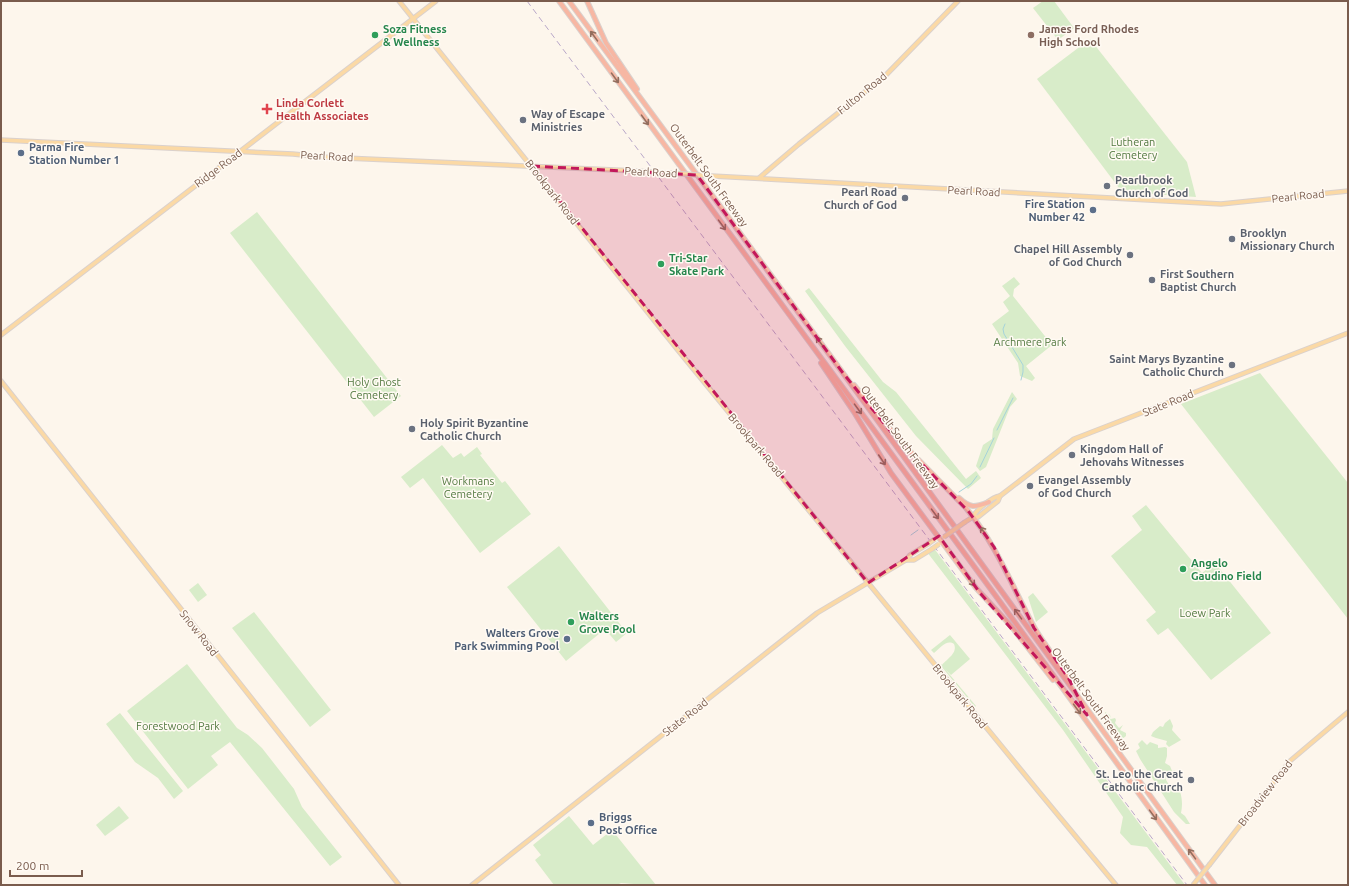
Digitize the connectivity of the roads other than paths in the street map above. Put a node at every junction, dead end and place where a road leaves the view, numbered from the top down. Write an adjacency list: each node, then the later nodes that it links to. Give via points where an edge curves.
1 (399, 1): 7 (main road, Brookpark Road)
2 (436, 1): 7 (main road, Ridge Road)
3 (559, 1): 16 (highway, Outerbelt South Freeway, one-way to 16)
4 (569, 1): 8 (highway, Outerbelt South Freeway, one-way to 4)
5 (587, 1): 8 (highway, via 606,43)
6 (958, 1): 12 (main road, Fulton Road, via 885,76)
7 (413, 18): 10 (main road, Ridge Road); 11 (main road, Brookpark Road)
8 (651, 112): 17 (highway, Outerbelt South Freeway, one-way to 8)
9 (1, 140): 10 (main road, Pearl Road)
10 (240, 152): 11 (main road, Pearl Road); 15 (main road, Ridge Road)
11 (532, 166): 12 (main road, Pearl Road, bridge); 25 (main road, Brookpark Road)
12 (759, 178): 13 (main road, Pearl Road, via 1222,204)
13 (1348, 191)
14 (1348, 333): 20 (main road, State Road, via 1074,439)
15 (1, 335)
16 (810, 344): 23 (highway, one-way to 23, via 882,460); 27 (highway, Outerbelt South Freeway, one-way to 27)
17 (843, 373): 19 (highway, via 891,432); 26 (highway, Outerbelt South Freeway, one-way to 17)
18 (1, 381): 29 (main road, Snow Road)
19 (943, 484): 21 (highway, via 969,505 978,506); 22 (highway)
20 (1000, 496): 21 (main road, State Road); 22 (main road, State Road, via 998,501 978,517)
21 (989, 502): 22 (main road, State Road, via 975,512)
22 (973, 517): 23 (main road, State Road, bridge); 26 (highway, one-way to 22, via 1038,634 994,547)
23 (942, 538): 24 (main road, State Road, bridge, via 935,539); 24 (main road, State Road, bridge, via 932,549 914,560); 27 (highway, one-way to 27, via 976,588 1011,626)
24 (906, 560): 25 (main road, State Road)
25 (868, 583): 30 (main road, State Road, via 816,614); 31 (main road, Brookpark Road)
26 (1075, 690): 34 (highway, Outerbelt South Freeway, one-way to 26)
27 (1066, 694): 33 (highway, Outerbelt South Freeway, one-way to 33)
28 (1348, 712): 32 (main road, Broadview Road, bridge, via 1286,764)
29 (399, 885)
30 (472, 885)
31 (1116, 885)
32 (1193, 885)
33 (1205, 885)
34 (1215, 885)

